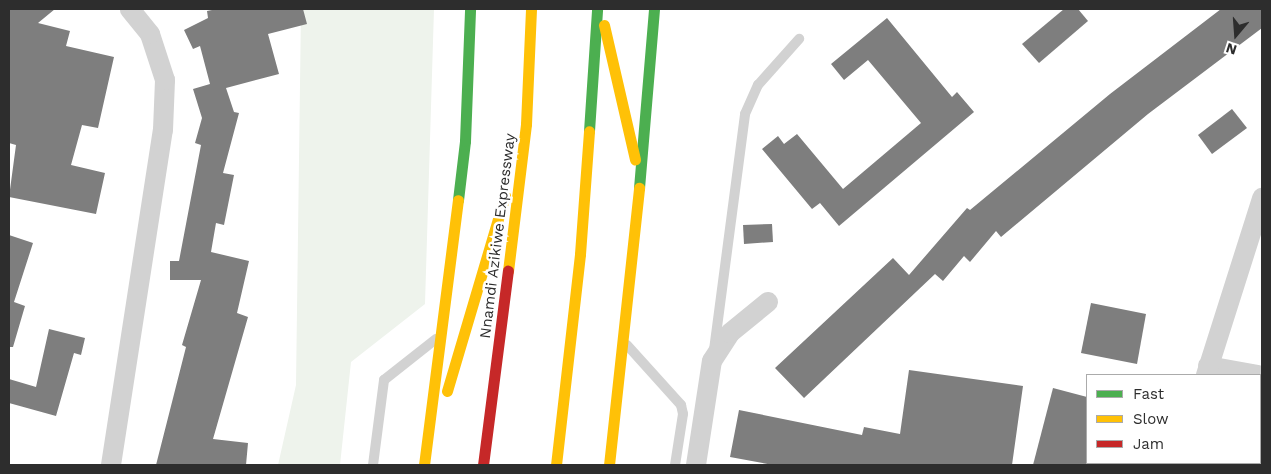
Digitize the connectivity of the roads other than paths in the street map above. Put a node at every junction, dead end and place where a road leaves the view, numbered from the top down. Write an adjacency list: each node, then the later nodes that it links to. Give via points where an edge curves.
1 (130, 9): 16 (street, via 150,34 166,80 163,130)
2 (470, 9): 11 (highway, via 465,141)
3 (531, 9): 7 (highway, Nnamdi Azikiwe Expressway)
4 (598, 9): 8 (highway); 20 (highway, via 580,254)
5 (654, 9): 8 (highway)
6 (800, 39): 13 (lane, via 758,85 745,114)
7 (526, 124): 18 (highway); 19 (highway, Nnamdi Azikiwe Expressway)
8 (641, 182): 12 (highway)
9 (1262, 198): 14 (street)
10 (768, 302): 13 (street, via 730,333)
11 (440, 335): 17 (lane, via 384,380); 18 (highway)
12 (624, 342): 21 (highway); 22 (lane, via 680,405 683,414)
13 (712, 361): 23 (street)
14 (1207, 371): 15 (street)
15 (1239, 374)
16 (111, 465)
17 (373, 465)
18 (424, 465)
19 (483, 465)
20 (556, 465)
21 (609, 465)
22 (675, 465)
23 (696, 465)

